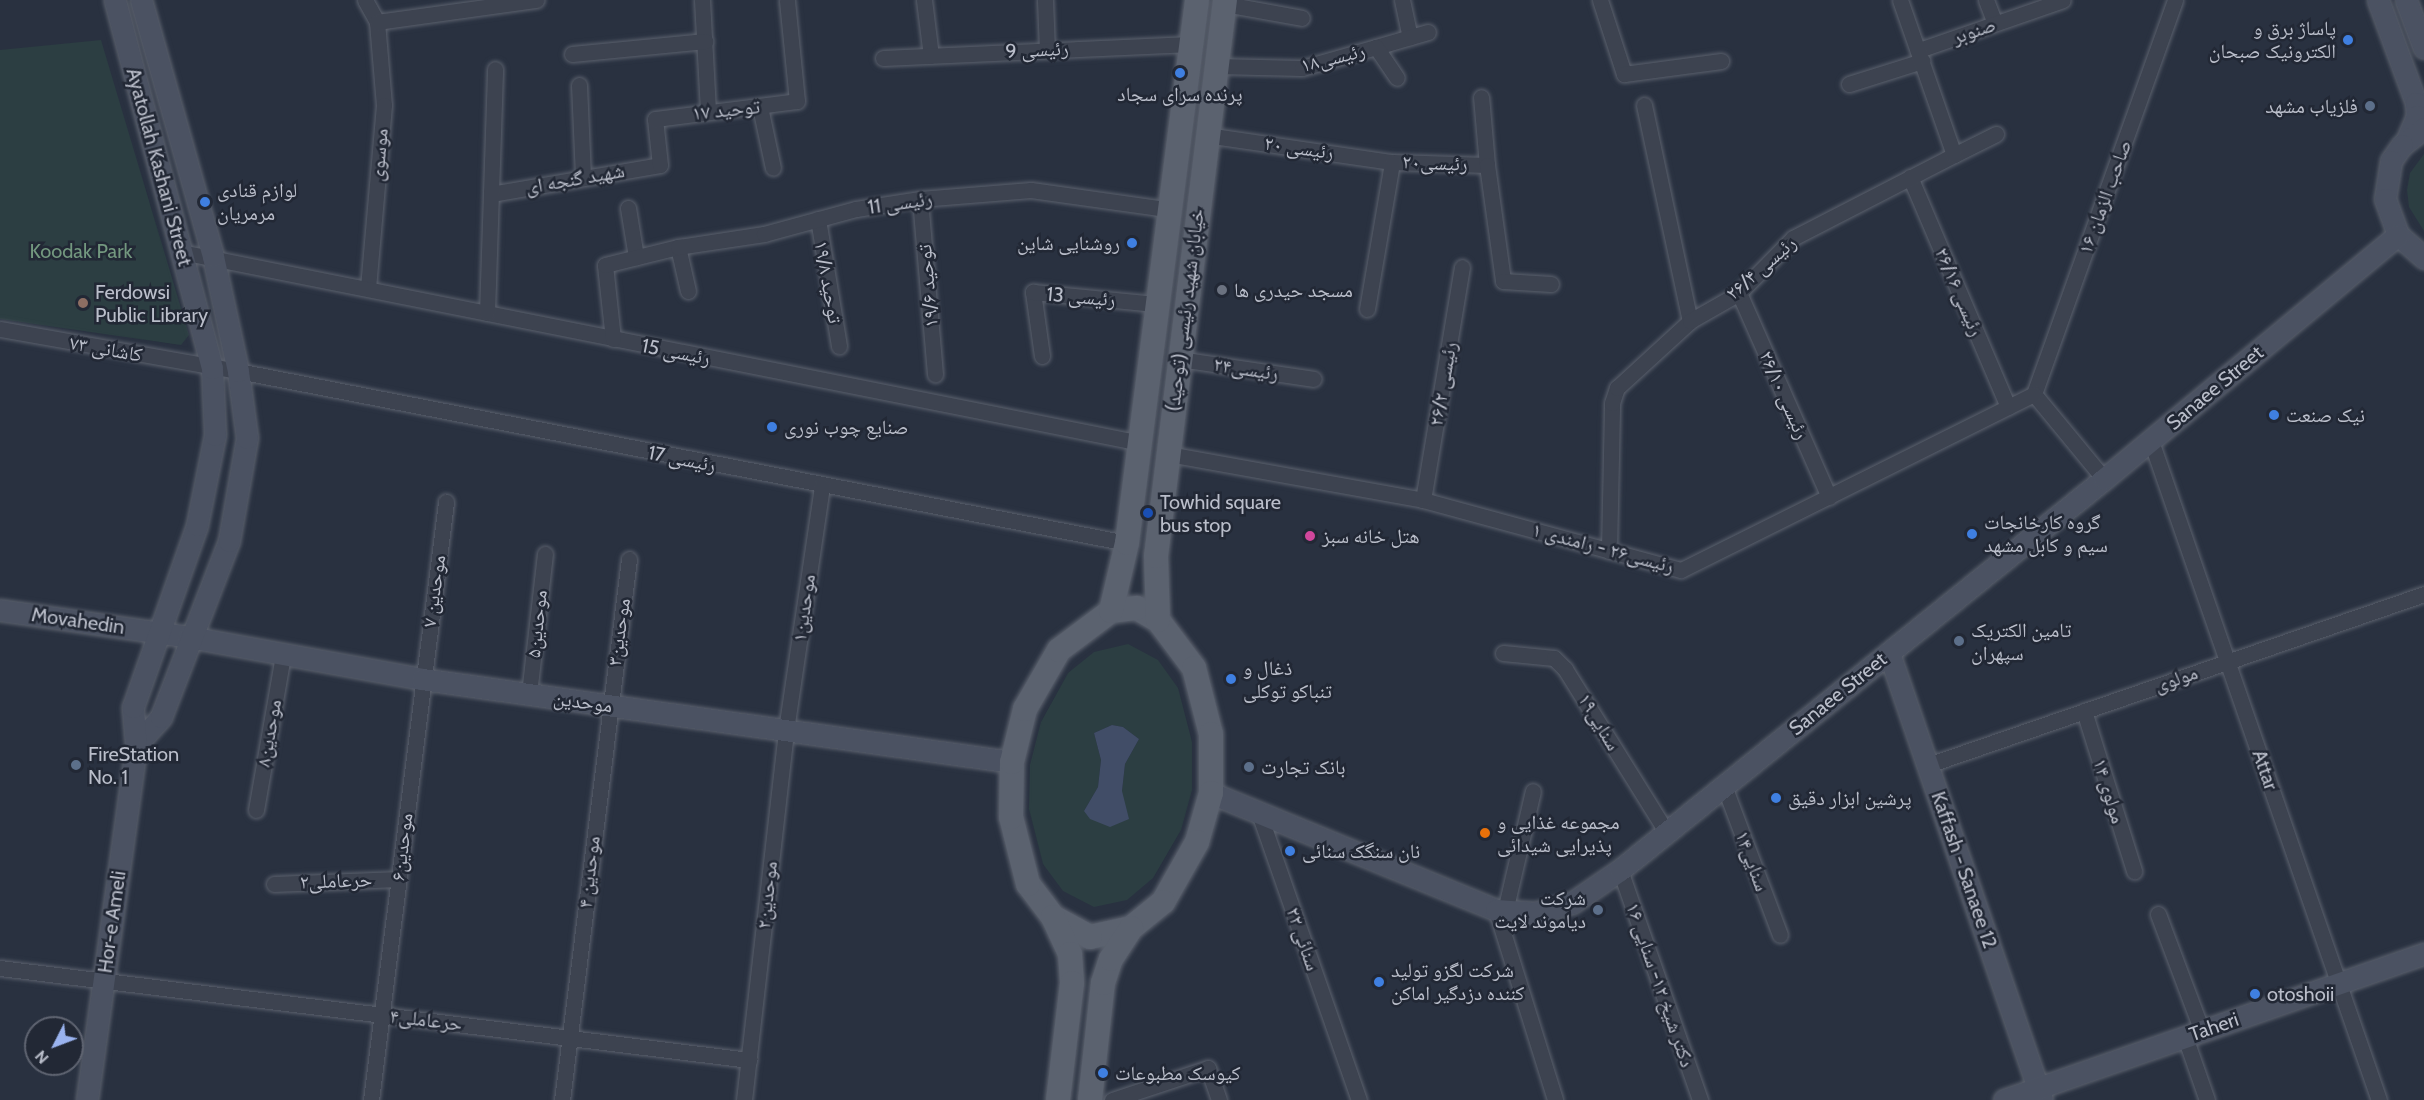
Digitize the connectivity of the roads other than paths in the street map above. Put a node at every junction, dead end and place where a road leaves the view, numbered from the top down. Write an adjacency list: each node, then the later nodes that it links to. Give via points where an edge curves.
1 (115, 0): 60 (street, Ayatollah Kashani Street)
2 (141, 0): 61 (street)
3 (364, 0): 20 (street)
4 (536, 0): 20 (street)
5 (702, 0): 24 (street)
6 (787, 0): 41 (street, توحید ۱۷, via 797,101)
7 (924, 0): 30 (street)
8 (1045, 0): 28 (street)
9 (1197, 0): 25 (main road, خیابان شهید رئیسی (توحید))
10 (1402, 0): 23 (street)
11 (1600, 0): 33 (street, via 1624,74)
12 (1900, 0): 31 (street)
13 (1986, 0): 21 (street)
14 (2063, 0): 21 (street, صنوبر)
15 (2175, 0): 82 (street, صاحب الزمان ۱۶)
16 (2378, 0): 44 (street, via 2416,103)
17 (2406, 0): 27 (street)
18 (1225, 2): 19 (street); 34 (main road, خیابان شهید رئیسی (توحید))
19 (1302, 18)
20 (377, 22): 66 (street, موسوی, via 384,105)
21 (1995, 23): 31 (street, صنوبر)
22 (1428, 32): 23 (street)
23 (1410, 37): 26 (street)
24 (705, 41): 29 (street); 42 (street)
25 (1191, 44): 28 (street, رئیسی 9); 56 (main road, خیابان شهید رئیسی (توحید))
26 (1376, 47): 34 (street, رئیسی۱۸, via 1302,69); 36 (street, رئیسی۱۸)
27 (2424, 48)
28 (1047, 49): 30 (street, رئیسی 9)
29 (572, 54)
30 (931, 56): 32 (street, رئیسی 9)
31 (1921, 56): 37 (street, صنوبر); 46 (street)
32 (883, 58)
33 (1721, 61)
34 (1216, 66): 45 (main road, خیابان شهید رئیسی (توحید))
35 (495, 69): 53 (street)
36 (1397, 78)
37 (1849, 84)
38 (579, 86): 52 (street)
39 (1481, 97): 49 (street, رئیسی۲۰)
40 (1644, 105): 72 (street)
41 (760, 107): 42 (street, توحید ۱۷); 50 (street)
42 (708, 111): 48 (street, توحید ۱۷, via 655,119)
43 (1996, 134): 46 (street, رئیسی ۲۶/۴)
44 (2416, 134): 58 (street, via 2391,161 2386,180 2389,218)
45 (1206, 135): 47 (street, رئیسی ۲۰); 77 (main road, خیابان شهید رئیسی (توحید))
46 (1954, 155): 51 (street, رئیسی ۲۶/۴)
47 (1392, 162): 49 (street, رئیسی۲۰); 70 (street, رئیسی۲۰)
48 (660, 165): 52 (street, شهید گنجه ای)
49 (1486, 165): 65 (street, via 1503,281)
50 (773, 168)
51 (1910, 177): 68 (street, رئیسی ۲۶/۴, via 1793,238); 83 (street, رئیسی ۲۶/۱۶)
52 (583, 178): 53 (street, شهید گنجه ای)
53 (491, 194): 71 (street)
54 (920, 199): 56 (street, رئیسی 11, via 1031,190); 57 (street, رئیسی 11); 80 (street, توحید ۱۹/۶)
55 (628, 208): 62 (street)
56 (1167, 209): 69 (main road, خیابان شهید رئیسی (توحید))
57 (818, 219): 59 (street, رئیسی 11, via 764,234); 75 (street, توحید ۱۹/۸)
58 (2398, 236): 63 (street); 84 (street, Sanaee Street)
59 (678, 247): 62 (street, رئیسی 11); 67 (street)
60 (182, 252): 61 (street, رئیسی 15); 78 (street, Ayatollah Kashani Street)
61 (213, 256): 66 (street, رئیسی 15); 79 (street)
62 (636, 257): 74 (street, رئیسی 11, via 604,265)
63 (2424, 258)
64 (1462, 267): 90 (street, رئیسی ۲۶/۲)
65 (1551, 284)
66 (368, 288): 71 (street, رئیسی 15)
67 (688, 291)
68 (1739, 293): 72 (street, رئیسی ۲۶/۴); 89 (street, رئیسی ۲۶/۱۰)
69 (1155, 304): 76 (street, رئیسی 13, via 1034,292); 85 (main road, خیابان شهید رئیسی (توحید))
70 (1367, 309)
71 (488, 314): 74 (street, رئیسی 15)
72 (1690, 321): 93 (street, رئیسی ۲۶/۴, via 1612,395)
73 (0, 329): 78 (street, کاشانی ۷۳)
74 (613, 339): 85 (street, رئیسی 15)
75 (839, 346)
76 (1042, 356)
77 (1179, 359): 81 (street, رئیسی۲۴); 86 (main road, خیابان شهید رئیسی (توحید))
78 (212, 368): 79 (street, کاشانی ۷۳); 100 (street, Ayatollah Kashani Street, via 215,435 197,525)
79 (238, 371): 88 (street, رئیسی 17); 101 (street, via 248,438 229,541)
80 (935, 374)
81 (1314, 379)
82 (2034, 394): 83 (street, رئیسی۲۶ - رامندی ۱); 87 (street)
83 (2008, 407): 89 (street, رئیسی۲۶ - رامندی ۱)
84 (2151, 441): 87 (street, Sanaee Street); 105 (street, Attar)
85 (1140, 443): 92 (main road, خیابان شهید رئیسی (توحید))
86 (1168, 454): 90 (street, رئیسی۲۶ - رامندی ۱); 99 (main road, خیابان شهید رئیسی (توحید), via 1156,556)
87 (2104, 479): 103 (street, Sanaee Street)
88 (822, 486): 92 (street, رئیسی 17); 110 (street, موحدین۱)
89 (1828, 497): 93 (street, رئیسی۲۶ - رامندی ۱, via 1681,570)
90 (1423, 500): 93 (street, رئیسی۲۶ - رامندی ۱)
91 (446, 502): 106 (street, موحدین ۷)
92 (1127, 543): 98 (main road, خیابان شهید رئیسی (توحید))
93 (1609, 551)
94 (545, 554): 107 (street, موحدین۵)
95 (629, 559): 108 (street, موحدین۳)
96 (2424, 594): 105 (street, مولوی)
97 (0, 610): 100 (street, Movahedin)
98 (1111, 610): 99 (main road, via 1137,608); 112 (main road, via 1059,650 1048,665 1025,709)
99 (1158, 620): 116 (main road, via 1194,668 1206,703 1211,734)
100 (157, 632): 101 (street, موحدین); 111 (street, Hor-e Ameli, via 133,707)
101 (189, 637): 104 (street, موحدین); 111 (street, via 161,717)
102 (1503, 653): 119 (street, سنایی۱۹, via 1554,658 1565,669)
103 (1889, 653): 113 (street, Kaffash - Sanaee 12); 114 (street, Sanaee Street)
104 (283, 656): 106 (street, موحدین); 117 (street, موحدین۸)
105 (2228, 662): 109 (street, مولوی); 132 (street, Attar)
106 (422, 679): 107 (street, موحدین); 122 (street, موحدین۶)
107 (530, 694): 108 (street, موحدین)
108 (609, 705): 110 (street, موحدین); 135 (street, موحدین ۴)
109 (2084, 711): 113 (street, مولوی); 121 (street, مولوی ۱۴)
110 (786, 730): 112 (street, موحدین); 136 (street, موحدین۲)
111 (136, 745): 131 (street, Hor-e Ameli)
112 (1012, 762): 126 (main road, via 1011,817 1016,848 1028,884)
113 (1928, 765): 137 (street, Kaffash - Sanaee 12)
114 (1724, 786): 119 (street, Sanaee Street); 128 (street, سنایی۱۴)
115 (1533, 791): 124 (street)
116 (1210, 793): 118 (street, Sanaee Street); 127 (main road, via 1197,842 1184,871 1163,902)
117 (256, 810)
118 (1260, 813): 124 (street, Sanaee Street); 146 (street, سنائی ۲۲)
119 (1666, 833): 120 (street, Sanaee Street)
120 (1620, 870): 124 (street, Sanaee Street, via 1572,903 1535,913); 148 (street, دکتر شیخ ۱۲- سنایی ۱۶)
121 (2134, 872)
122 (398, 879): 123 (street, حرعاملی۲); 133 (street, موحدین۶)
123 (274, 884)
124 (1501, 910): 147 (street)
125 (2158, 914): 134 (street)
126 (1053, 917): 127 (main road, via 1090,937); 142 (main road, via 1070,954 1072,983)
127 (1131, 928): 143 (main road, via 1111,959 1103,983)
128 (1780, 935)
129 (2424, 954): 132 (street, Taheri)
130 (0, 968): 131 (street, حرعاملی۴)
131 (104, 982): 133 (street, حرعاملی۴); 138 (street, Hor-e Ameli)
132 (2339, 984): 134 (street, Taheri); 151 (street, Attar)
133 (381, 1014): 135 (street, حرعاملی۴); 139 (street, موحدین۶)
134 (2194, 1034): 137 (street, Taheri); 150 (street)
135 (569, 1038): 136 (street, حرعاملی۴); 140 (street, موحدین ۴)
136 (749, 1060): 141 (street, موحدین۲)
137 (2040, 1094): 149 (street, Taheri)
138 (87, 1100)
139 (371, 1100)
140 (562, 1100)
141 (744, 1100)
142 (1058, 1100)
143 (1090, 1100)
144 (1113, 1100): 145 (street, via 1208,1068)
145 (1219, 1100)
146 (1359, 1100)
147 (1555, 1100)
148 (1700, 1100)
149 (2004, 1100)
150 (2207, 1100)
151 (2379, 1100)

